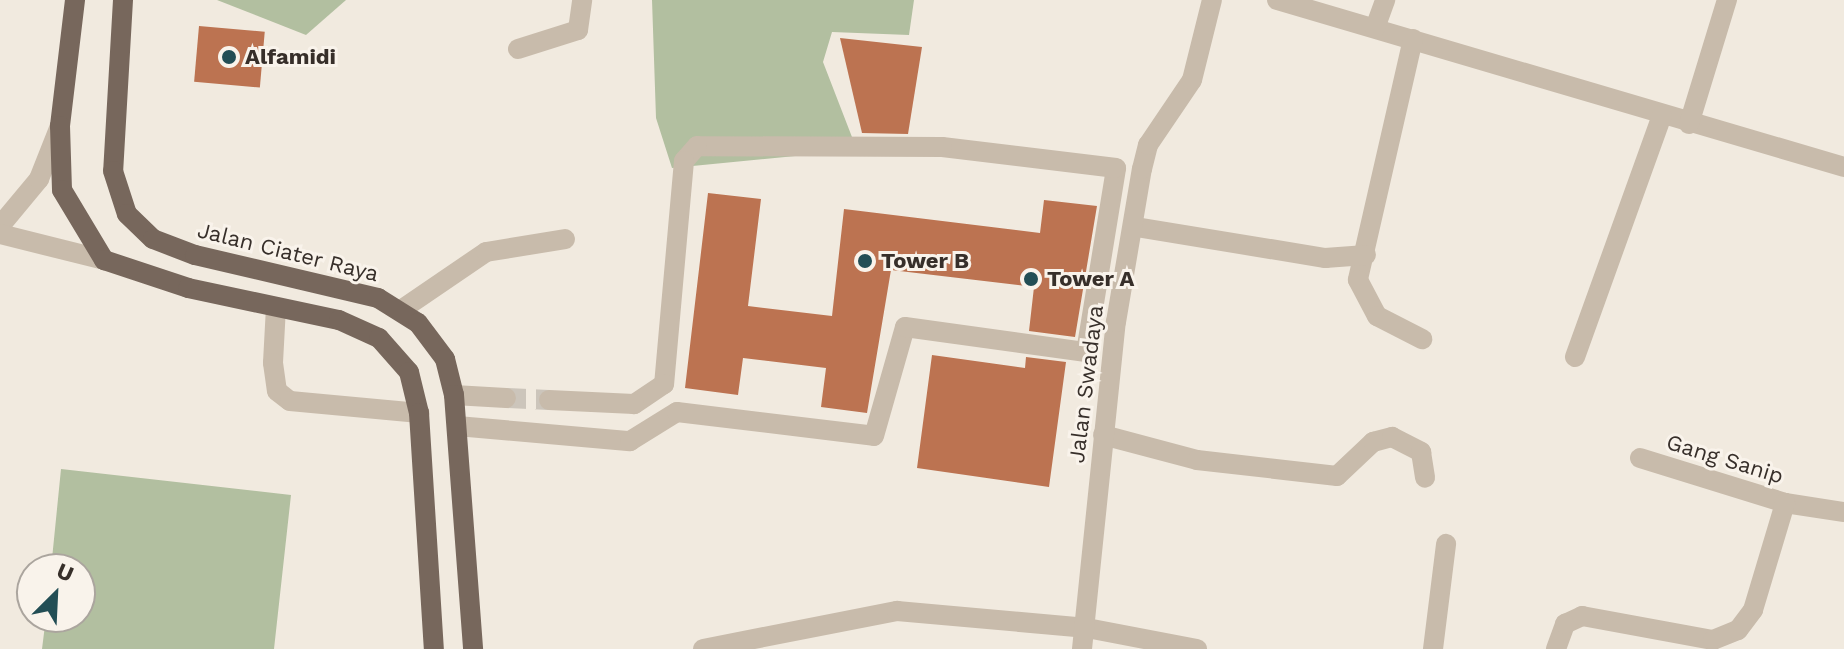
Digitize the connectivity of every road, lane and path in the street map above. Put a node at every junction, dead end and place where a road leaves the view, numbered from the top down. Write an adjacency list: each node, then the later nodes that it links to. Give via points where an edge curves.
1 (75, 0): 13 (main road)
2 (123, 0): 22 (main road, Jalan Ciater Raya, via 113,171 127,214 153,239 195,255 354,289)
3 (582, 0): 10 (street, via 578,30)
4 (1212, 0): 16 (street, Jalan Swadaya, via 1192,80 1148,145)
5 (1277, 0): 8 (street)
6 (1385, 0): 8 (street)
7 (1727, 0): 12 (street)
8 (1375, 28): 9 (street)
9 (1413, 39): 11 (street); 19 (street)
10 (518, 49)
11 (1662, 116): 12 (street); 24 (street)
12 (1689, 124): 14 (street)
13 (60, 126): 15 (street, via 39,179); 20 (main road, via 62,190)
14 (1844, 167)
15 (0, 226)
16 (1136, 227): 19 (street, via 1325,258); 30 (street, Jalan Swadaya)
17 (0, 234): 20 (street)
18 (565, 239): 22 (street, via 486,252)
19 (1366, 255): 23 (street, via 1358,280 1366,304)
20 (104, 260): 21 (main road)
21 (276, 307): 28 (main road, via 339,320 379,338 409,372); 28 (street, via 277,391 290,401)
22 (401, 310): 25 (main road, Jalan Ciater Raya, via 434,341)
23 (1422, 339)
24 (1575, 357)
25 (454, 395): 26 (street); 29 (main road, Jalan Ciater Raya)
26 (506, 398)
27 (549, 400): 29 (street, via 634,404 664,384 684,161 697,146 942,147 1116,168 1086,352 905,327 874,436 677,412 630,441)
28 (419, 413): 37 (main road)
29 (457, 426): 38 (main road, Jalan Ciater Raya)
30 (1103, 435): 32 (street, via 1197,460 1337,476 1373,442 1392,437 1421,452); 36 (street, Jalan Swadaya)
31 (1640, 458): 33 (street, Gang Sanip)
32 (1425, 478)
33 (1785, 503): 34 (street, Gang Sanip); 43 (street, via 1753,610 1738,630 1713,640 1582,616 1565,624)
34 (1844, 512)
35 (1446, 544): 42 (street)
36 (1087, 628): 39 (street, via 897,611); 40 (street, Jalan Swadaya); 41 (street)
37 (434, 649)
38 (473, 649)
39 (703, 649)
40 (1082, 649)
41 (1197, 649)
42 (1433, 649)
43 (1556, 649)

